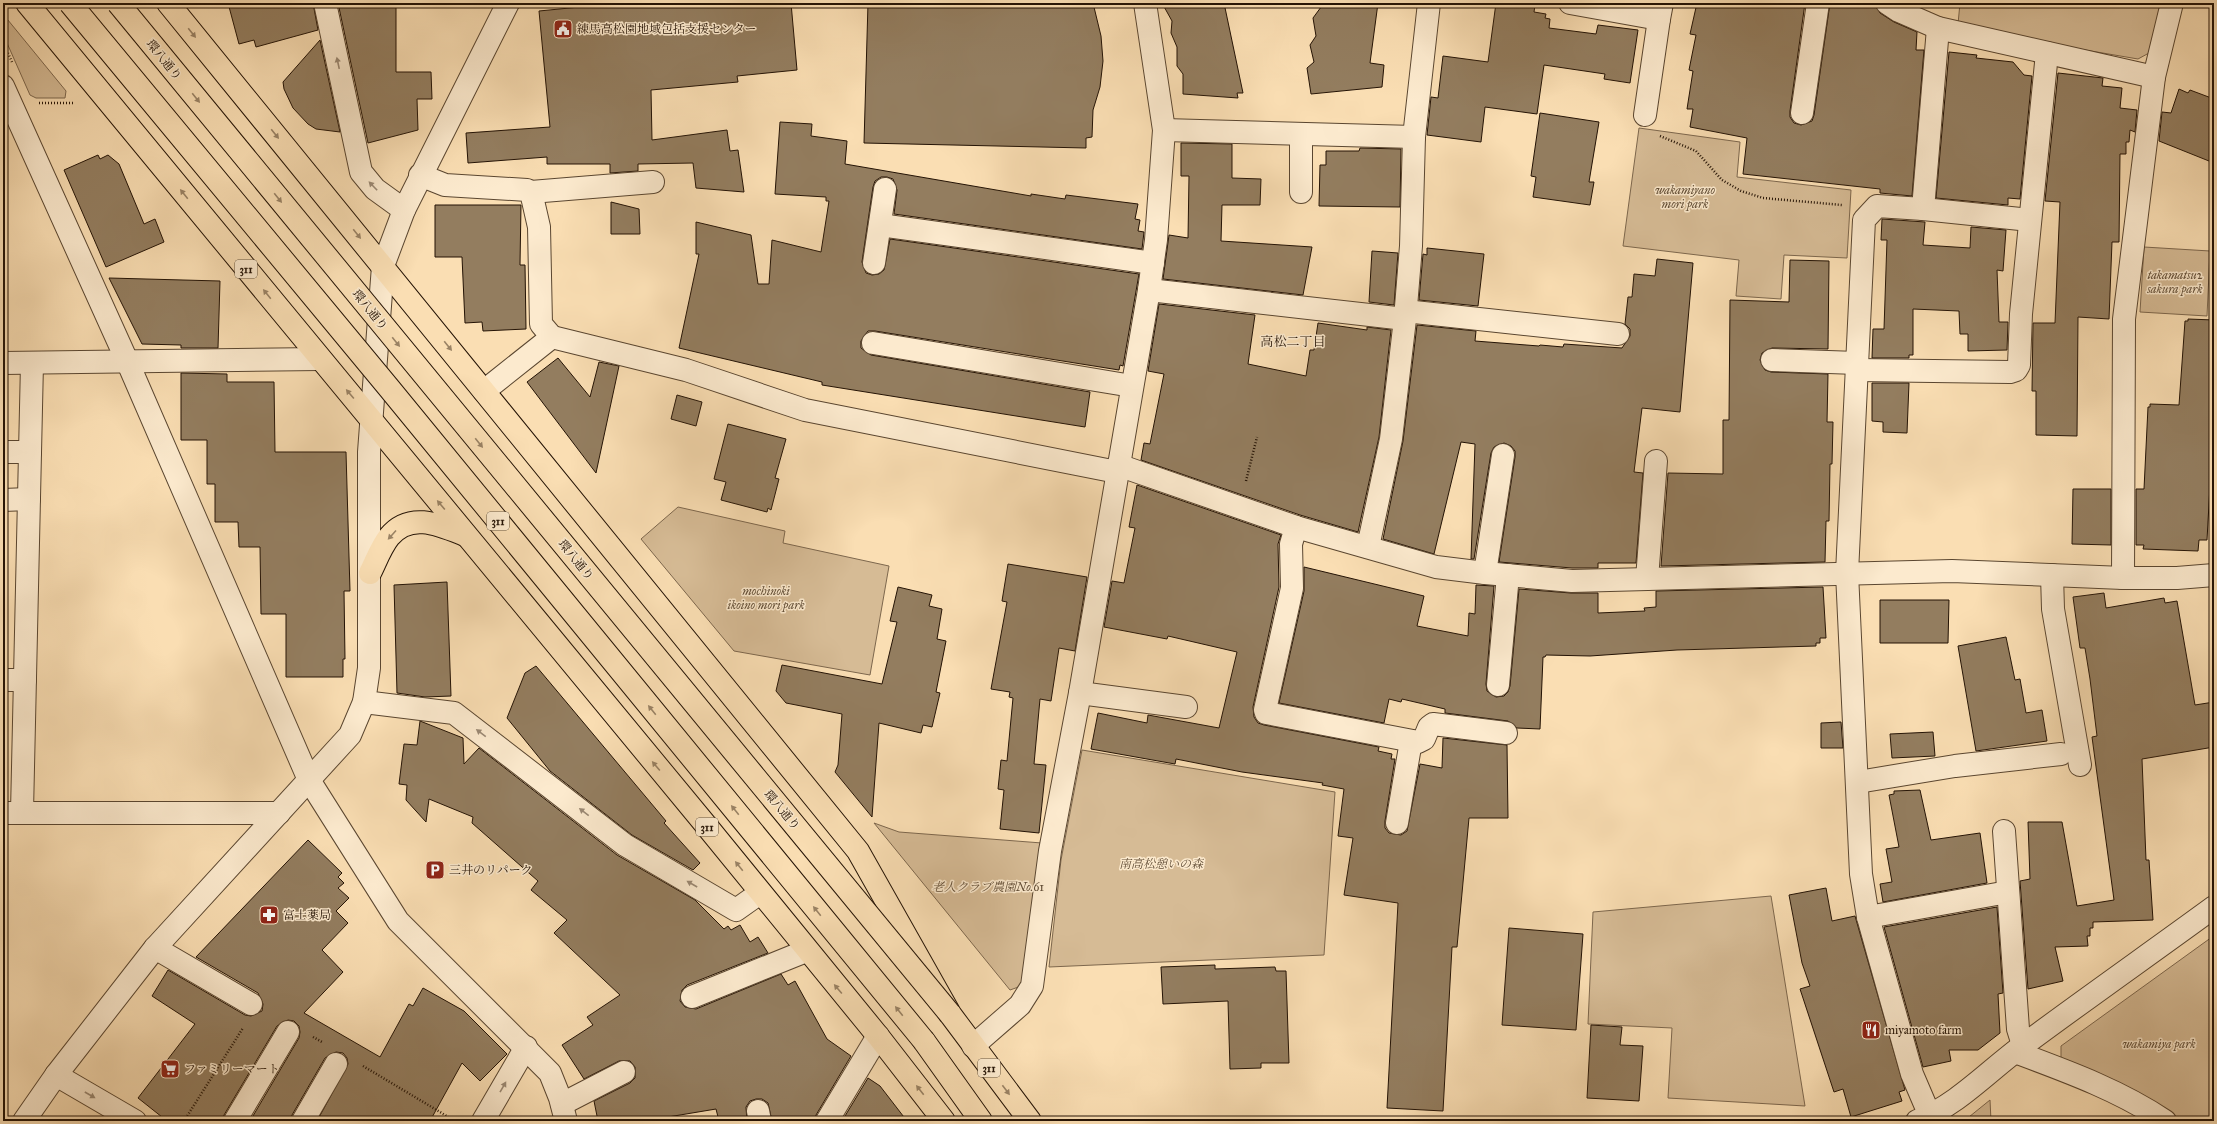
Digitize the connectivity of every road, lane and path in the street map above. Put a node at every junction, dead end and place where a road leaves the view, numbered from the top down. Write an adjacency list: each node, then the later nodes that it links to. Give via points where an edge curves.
1 (27, 3): 41 (main road, 311, one-way to 1)
2 (70, 3): 112 (main road, 311, one-way to 2, bridge, via 924,1041)
3 (118, 3): 92 (main road, 環八通り / 311, one-way to 92, bridge)
4 (168, 3): 35 (main road, one-way to 35)
5 (325, 3): 29 (street, one-way to 5, via 375,189 361,172)
6 (508, 3): 23 (street)
7 (1145, 3): 20 (street)
8 (1429, 3): 22 (street)
9 (1570, 3): 13 (street)
10 (1818, 3): 18 (street)
11 (1887, 3): 14 (street)
12 (2172, 3): 16 (street)
13 (1661, 11): 19 (street)
14 (1938, 28): 15 (street); 28 (street)
15 (2047, 53): 16 (street); 31 (street)
16 (2154, 77): 68 (street, via 2124,319)
17 (3, 86): 45 (street)
18 (1802, 113)
19 (1645, 115): 30 (path, via 1650,129 1664,138 1696,151 1722,180 1741,192 1763,198 1850,206)
20 (1164, 130): 21 (street); 34 (street)
21 (1301, 134): 22 (street); 27 (street)
22 (1414, 137): 37 (street, via 1411,246)
23 (420, 175): 26 (street, via 445,185); 29 (street)
24 (652, 182): 26 (street)
25 (885, 189): 32 (street)
26 (531, 192): 39 (street, via 539,227 541,324)
27 (1302, 192)
28 (1923, 209): 30 (street, via 1877,206); 31 (street)
29 (404, 210): 35 (street)
30 (1871, 212): 46 (street, via 1864,220)
31 (2030, 220): 46 (street, via 2019,365 2016,370 2010,372)
32 (880, 225): 33 (street); 34 (street)
33 (874, 263)
34 (1153, 263): 36 (street)
35 (384, 266): 48 (main road, one-way to 48); 49 (street)
36 (1149, 290): 37 (street); 47 (street)
37 (1405, 315): 38 (street); 61 (street, via 1391,439)
38 (1618, 334)
39 (552, 337): 48 (street); 55 (street, via 686,370 805,410)
40 (873, 343): 47 (street)
41 (320, 359): 45 (street); 49 (main road, 311, one-way to 41)
42 (1772, 360): 46 (street)
43 (3, 363): 44 (street)
44 (32, 363): 45 (street); 52 (street)
45 (128, 363): 78 (street)
46 (1857, 366): 64 (street)
47 (1132, 386): 55 (street)
48 (484, 391): 92 (main road, via 858,851)
49 (370, 419): 60 (main road, 311, one-way to 49); 62 (street)
50 (1257, 437): 58 (path)
51 (3, 452): 52 (street)
52 (30, 452): 57 (street)
53 (1503, 455): 63 (street)
54 (1656, 461): 69 (street)
55 (1118, 469): 58 (street); 73 (street)
56 (3, 500): 57 (street)
57 (29, 500): 71 (street)
58 (1240, 506): 59 (street)
59 (1296, 527): 61 (street); 77 (street, via 1291,544 1292,588 1266,713)
60 (466, 535): 62 (main road, one-way to 62, via 426,521 411,522 397,529 388,538); 85 (main road, 311, one-way to 60)
61 (1368, 547): 63 (street, via 1436,567)
62 (370, 572): 74 (street, via 369,668)
63 (1485, 573): 65 (street)
64 (1847, 573): 66 (street, via 1952,571); 69 (street); 79 (street)
65 (1508, 575): 69 (street, via 1572,581); 72 (street)
66 (2052, 575): 68 (street); 79 (street, via 2053,609 2071,760 1955,766)
67 (2214, 575): 68 (street)
68 (2123, 578)
69 (1647, 579)
70 (3, 680): 71 (street)
71 (25, 680): 80 (street)
72 (1498, 685)
73 (1080, 693): 75 (street); 96 (street, via 1050,851 1032,986 1020,1005)
74 (364, 702): 78 (street, via 350,734); 85 (street, one-way to 74, via 736,910 632,848 454,713)
75 (1186, 707)
76 (1506, 733): 77 (street, via 1433,724 1422,742)
77 (1411, 741): 82 (street)
78 (309, 780): 81 (street); 97 (street, via 398,921)
79 (1858, 782): 87 (street, via 1861,874)
80 (13, 812): 81 (street)
81 (279, 813): 88 (street)
82 (1397, 823)
83 (2004, 831): 84 (street)
84 (2008, 892): 87 (street); 98 (street)
85 (760, 893): 89 (main road, 311)
86 (2214, 907): 98 (street)
87 (1868, 917): 103 (street)
88 (155, 948): 91 (street); 101 (street)
89 (806, 951): 90 (street); 95 (main road, 311, one-way to 89)
90 (692, 997)
91 (251, 1004)
92 (950, 1014): 96 (main road, 環八通り / 311)
93 (243, 1027): 106 (path)
94 (288, 1032): 107 (street)
95 (878, 1036): 110 (street); 111 (main road, 311, one-way to 95)
96 (973, 1046): 113 (main road, 環八通り / 311, one-way to 113)
97 (526, 1047): 102 (street, via 550,1073); 109 (street, one-way to 97)
98 (2019, 1048): 103 (street, via 1972,1088); 114 (street, via 2147,1109)
99 (336, 1064): 108 (street)
100 (624, 1072): 102 (street)
101 (56, 1076): 104 (street); 105 (street, one-way to 105)
102 (564, 1112)
103 (1923, 1118)
104 (24, 1121)
105 (135, 1121)
106 (184, 1121)
107 (235, 1121)
108 (303, 1121)
109 (484, 1121)
110 (827, 1121)
111 (944, 1121)
112 (981, 1121)
113 (1030, 1121)
114 (2165, 1121)

